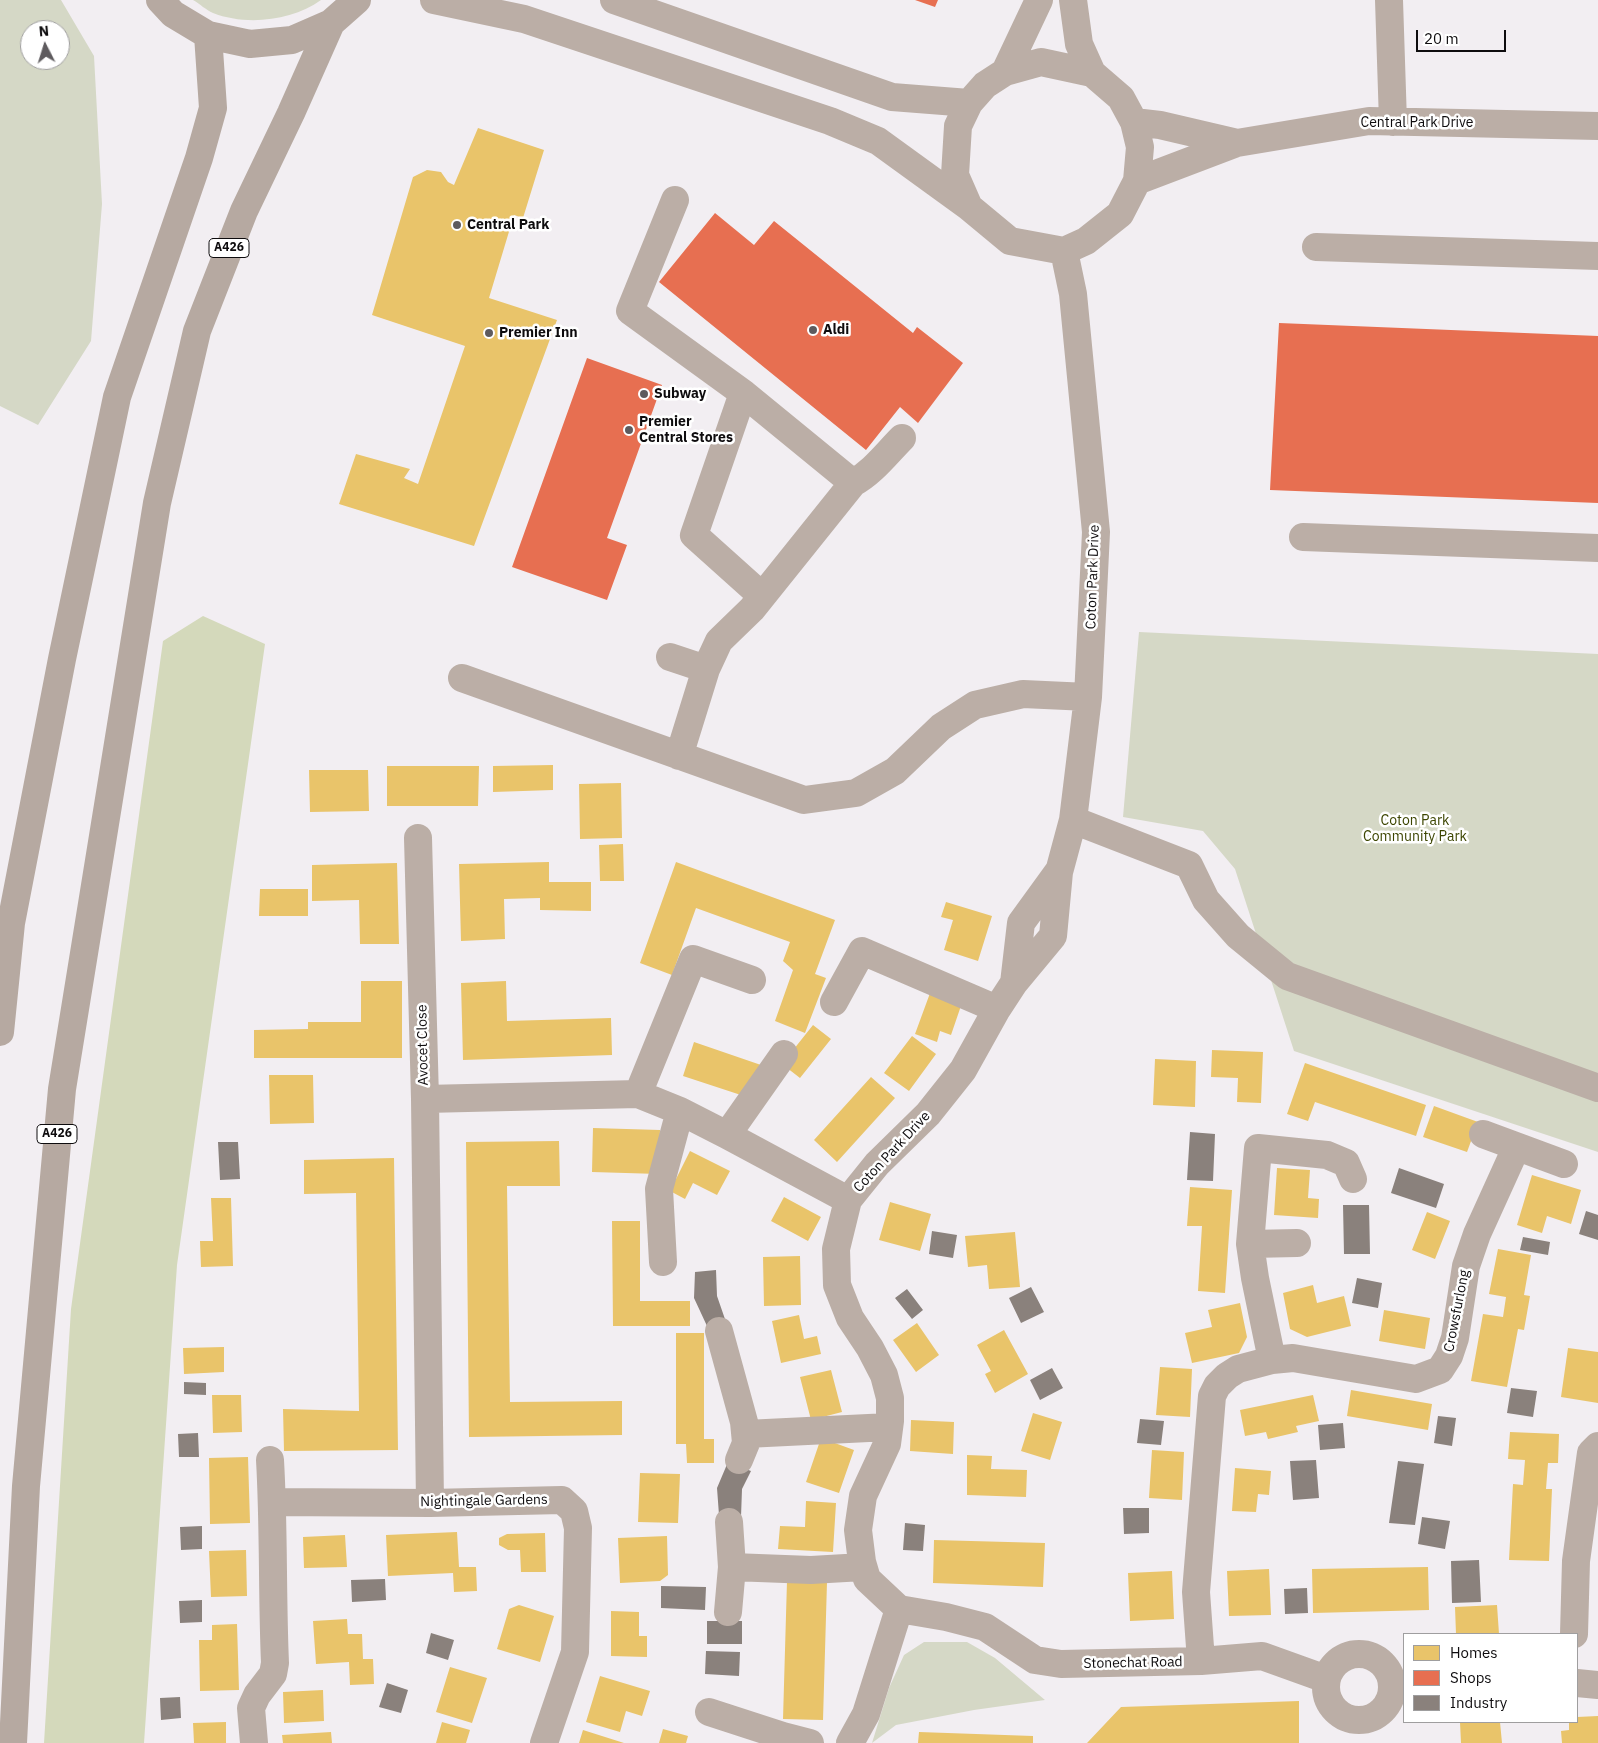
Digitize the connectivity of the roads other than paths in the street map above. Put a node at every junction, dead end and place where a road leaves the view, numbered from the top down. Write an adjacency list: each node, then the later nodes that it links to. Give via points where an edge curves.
1 (160, 0): 9 (highway, via 173,14)
2 (357, 0): 8 (highway)
3 (434, 0): 19 (street, via 524,19 830,121 878,141)
4 (1039, 0): 10 (street)
5 (1073, 0): 11 (street, via 1079,44)
6 (1388, 0): 14 (street)
7 (620, 1): 12 (street, via 892,97)
8 (331, 23): 9 (highway, via 292,40 250,44); 74 (highway, A426, via 244,211 197,332 161,485 62,1089 26,1486)
9 (208, 35): 39 (highway, via 213,108 117,397 11,923)
10 (1005, 72): 11 (street, via 1041,62); 12 (street, via 985,85)
11 (1092, 73): 13 (street, via 1121,98)
12 (969, 103): 19 (street, via 958,126 955,175)
13 (1134, 122): 16 (street, Central Park Drive); 17 (street, via 1140,147)
14 (1393, 122): 15 (street, Central Park Drive); 16 (street, Central Park Drive, via 1369,121)
15 (1598, 126)
16 (1237, 143): 17 (street, Central Park Drive)
17 (1137, 181): 21 (street, via 1120,214 1086,241)
18 (675, 200): 23 (street, via 630,311)
19 (969, 207): 21 (street, via 1010,241)
20 (1316, 247): 22 (street)
21 (1064, 251): 32 (street, Coton Park Drive, via 1073,294 1096,532)
22 (1598, 256)
23 (743, 394): 25 (street); 28 (street, via 694,535)
24 (902, 438): 25 (street, via 872,470)
25 (852, 482): 28 (street)
26 (1303, 537): 27 (street)
27 (1598, 548)
28 (762, 596): 30 (street, via 719,642)
29 (670, 657): 30 (street)
30 (706, 669): 33 (street)
31 (462, 678): 33 (street)
32 (1088, 697): 33 (street, via 1023,694 975,706 941,727 896,771 856,793 804,800); 34 (street, Coton Park Drive)
33 (679, 756)
34 (1073, 820): 38 (street, Coton Park Drive, via 1059,872 1021,923 1014,983); 41 (street, via 1189,865 1206,900 1238,936 1287,976)
35 (418, 838): 43 (street, Avocet Close)
36 (752, 980): 42 (street, via 693,959)
37 (834, 1002): 38 (street, via 862,951)
38 (997, 1009): 50 (street, Coton Park Drive, via 963,1070 928,1114 877,1164)
39 (0, 1032)
40 (784, 1054): 46 (street)
41 (1598, 1088)
42 (638, 1094): 43 (street, Avocet Close); 44 (street, Avocet Close)
43 (425, 1099): 60 (street)
44 (680, 1111): 46 (street, Avocet Close); 53 (street, via 659,1189)
45 (1484, 1134): 47 (street)
46 (728, 1135): 50 (street, Avocet Close)
47 (1516, 1148): 48 (street); 55 (street, Crowsfurlong, via 1466,1266 1455,1338 1440,1370 1416,1379 1293,1358)
48 (1564, 1164)
49 (1353, 1179): 52 (street, via 1346,1163 1327,1155 1258,1148)
50 (848, 1200): 56 (street, Coton Park Drive, via 836,1249 837,1284 850,1318 884,1375 890,1398)
51 (1297, 1243): 52 (street)
52 (1250, 1244): 55 (street)
53 (663, 1262)
54 (719, 1331): 56 (street, via 744,1422 742,1447)
55 (1272, 1360): 67 (street, Crowsfurlong, via 1238,1369 1227,1376 1212,1396 1196,1592)
56 (889, 1427): 62 (street, Coton Park Drive, via 887,1444 863,1496 858,1530)
57 (1598, 1446): 66 (street, via 1592,1453 1576,1561)
58 (270, 1460): 59 (street)
59 (272, 1502): 60 (street, Nightingale Gardens); 75 (street, via 275,1663 273,1674 251,1708)
60 (430, 1503): 76 (street, Nightingale Gardens, via 562,1500 574,1511 578,1528 575,1652)
61 (729, 1522): 63 (street)
62 (863, 1567): 63 (street, via 811,1570); 64 (street, Coton Park Drive, via 867,1579)
63 (732, 1568): 65 (street)
64 (898, 1609): 67 (street, Stonechat Road, via 985,1627 1035,1660 1060,1664); 78 (street, via 866,1714)
65 (728, 1612)
66 (1574, 1633)
67 (1201, 1661): 68 (street, Stonechat Road, via 1262,1656)
68 (1326, 1679): 71 (street, via 1330,1669 1347,1656 1368,1655 1386,1666); 73 (street, via 1326,1694 1332,1708 1349,1719)
69 (1578, 1683): 70 (street)
70 (1598, 1684)
71 (1399, 1686): 73 (street, via 1380,1715)
72 (709, 1712): 77 (street)
73 (1358, 1732)
74 (13, 1743)
75 (254, 1743)
76 (544, 1743)
77 (810, 1743)
78 (850, 1743)

